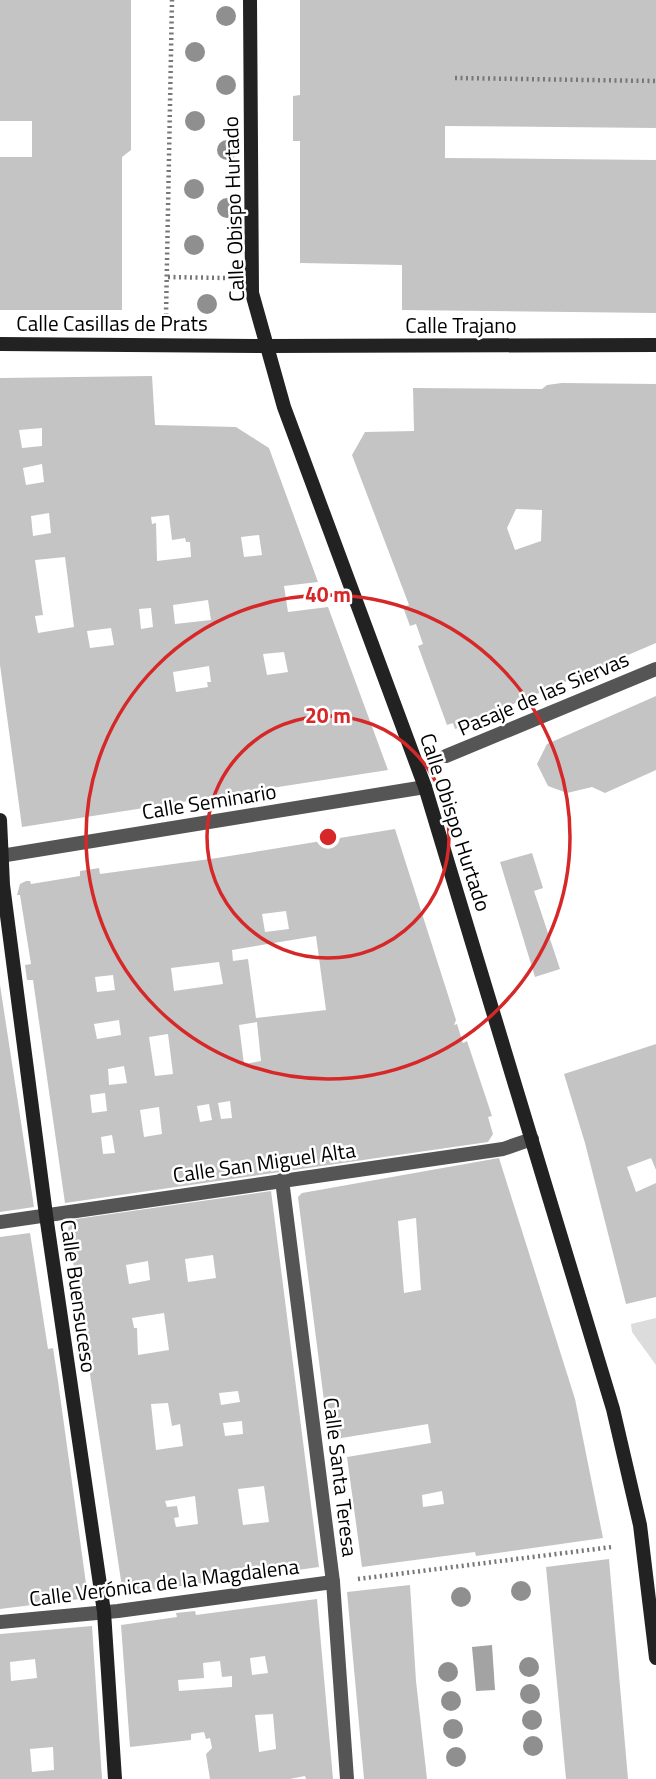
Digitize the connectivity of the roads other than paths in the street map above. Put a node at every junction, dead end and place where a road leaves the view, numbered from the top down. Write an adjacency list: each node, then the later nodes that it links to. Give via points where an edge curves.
1 (250, 0): 4 (main road, Calle Obispo Hurtado, via 252,293)
2 (0, 344): 4 (main road, Calle Casillas de Prats)
3 (656, 345): 4 (main road, Calle Trajano)
4 (265, 346): 7 (main road, Calle Obispo Hurtado)
5 (656, 668): 6 (street, Pasaje de las Siervas)
6 (446, 756)
7 (425, 788): 9 (street, Calle Seminario); 10 (main road, Calle Obispo Hurtado)
8 (0, 820): 9 (main road, Calle Buensuceso)
9 (1, 856): 12 (main road, Calle Buensuceso)
10 (532, 1139): 11 (street, Calle San Miguel Alta, via 503,1149); 17 (main road, Calle Obispo Hurtado, via 613,1409 640,1525)
11 (282, 1180): 12 (street, Calle San Miguel Alta); 14 (street, Calle Santa Teresa)
12 (46, 1215): 13 (street, Calle San Miguel Alta); 15 (main road, Calle Buensuceso)
13 (0, 1222)
14 (333, 1582): 15 (street, Calle Verónica de la Magdalena); 19 (street, Calle Santa Teresa)
15 (104, 1612): 16 (street, Calle Verónica de la Magdalena); 18 (main road, Calle Buensuceso)
16 (0, 1622)
17 (656, 1658)
18 (115, 1779)
19 (347, 1779)

